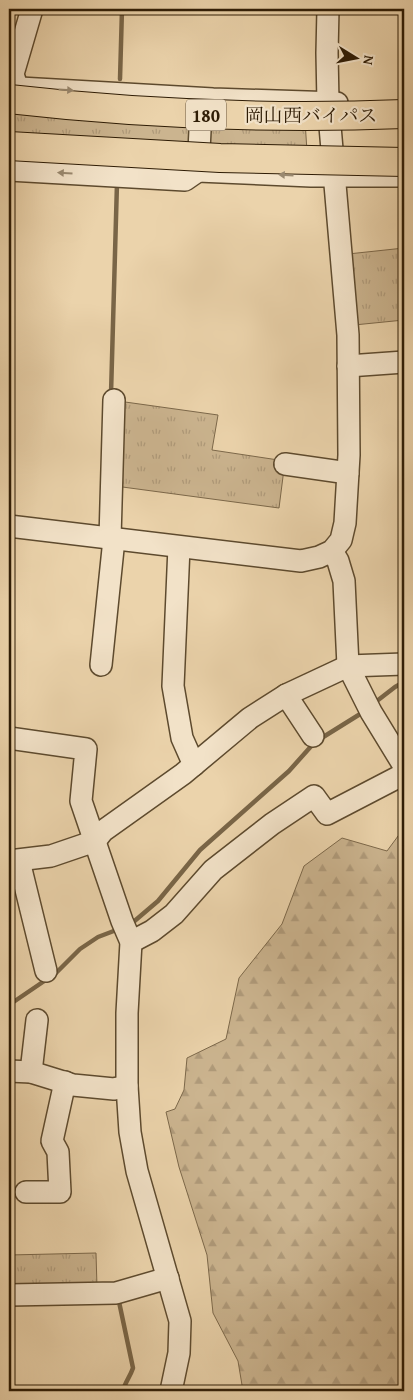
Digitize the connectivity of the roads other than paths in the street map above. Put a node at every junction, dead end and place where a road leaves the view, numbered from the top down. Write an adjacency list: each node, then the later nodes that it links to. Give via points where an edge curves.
1 (32, 9): 3 (street, via 14,74)
2 (328, 9): 6 (street)
3 (12, 96): 4 (street, one-way to 4); 7 (highway, 岡山西バイパス / 180, bridge, via 77,107 220,116)
4 (213, 99): 6 (street); 11 (street, via 201,110)
5 (404, 102): 6 (street)
6 (328, 103): 13 (street)
7 (404, 114)
8 (20, 151): 9 (highway, 180, bridge); 11 (street, via 181,166)
9 (404, 162)
10 (9, 170): 11 (street, one-way to 10, via 185,180)
11 (198, 171): 13 (street, one-way to 11)
12 (404, 176): 13 (street)
13 (334, 177): 15 (street, via 346,302)
14 (404, 362): 15 (street)
15 (348, 366): 18 (street)
16 (114, 400): 20 (street)
17 (285, 464): 18 (street)
18 (348, 473): 22 (street, via 345,523 341,540)
19 (9, 526): 20 (street)
20 (112, 539): 21 (street); 24 (street)
21 (179, 547): 22 (street, via 301,561); 29 (street, via 173,686 182,738)
22 (332, 551): 25 (street, via 344,581)
23 (404, 664): 25 (street)
24 (101, 665)
25 (348, 666): 26 (street); 30 (street)
26 (286, 695): 27 (street); 29 (street, via 250,718)
27 (312, 736)
28 (9, 738): 32 (street, via 86,749 81,801)
29 (194, 765): 32 (street, via 103,831)
30 (404, 766)
31 (404, 774): 34 (street, via 327,814 314,796 213,870 174,914)
32 (96, 841): 33 (street, via 51,856); 34 (street)
33 (14, 861): 35 (street)
34 (131, 942): 40 (street)
35 (46, 971)
36 (37, 1020): 38 (street)
37 (9, 1071): 38 (street)
38 (31, 1072): 39 (street)
39 (65, 1082): 40 (street, via 114,1089); 41 (street, via 52,1141 58,1152 60,1192)
40 (127, 1086): 42 (street, via 137,1171)
41 (26, 1192)
42 (168, 1278): 43 (street, via 116,1293); 44 (street, via 180,1321 179,1353)
43 (9, 1295)
44 (172, 1391)

